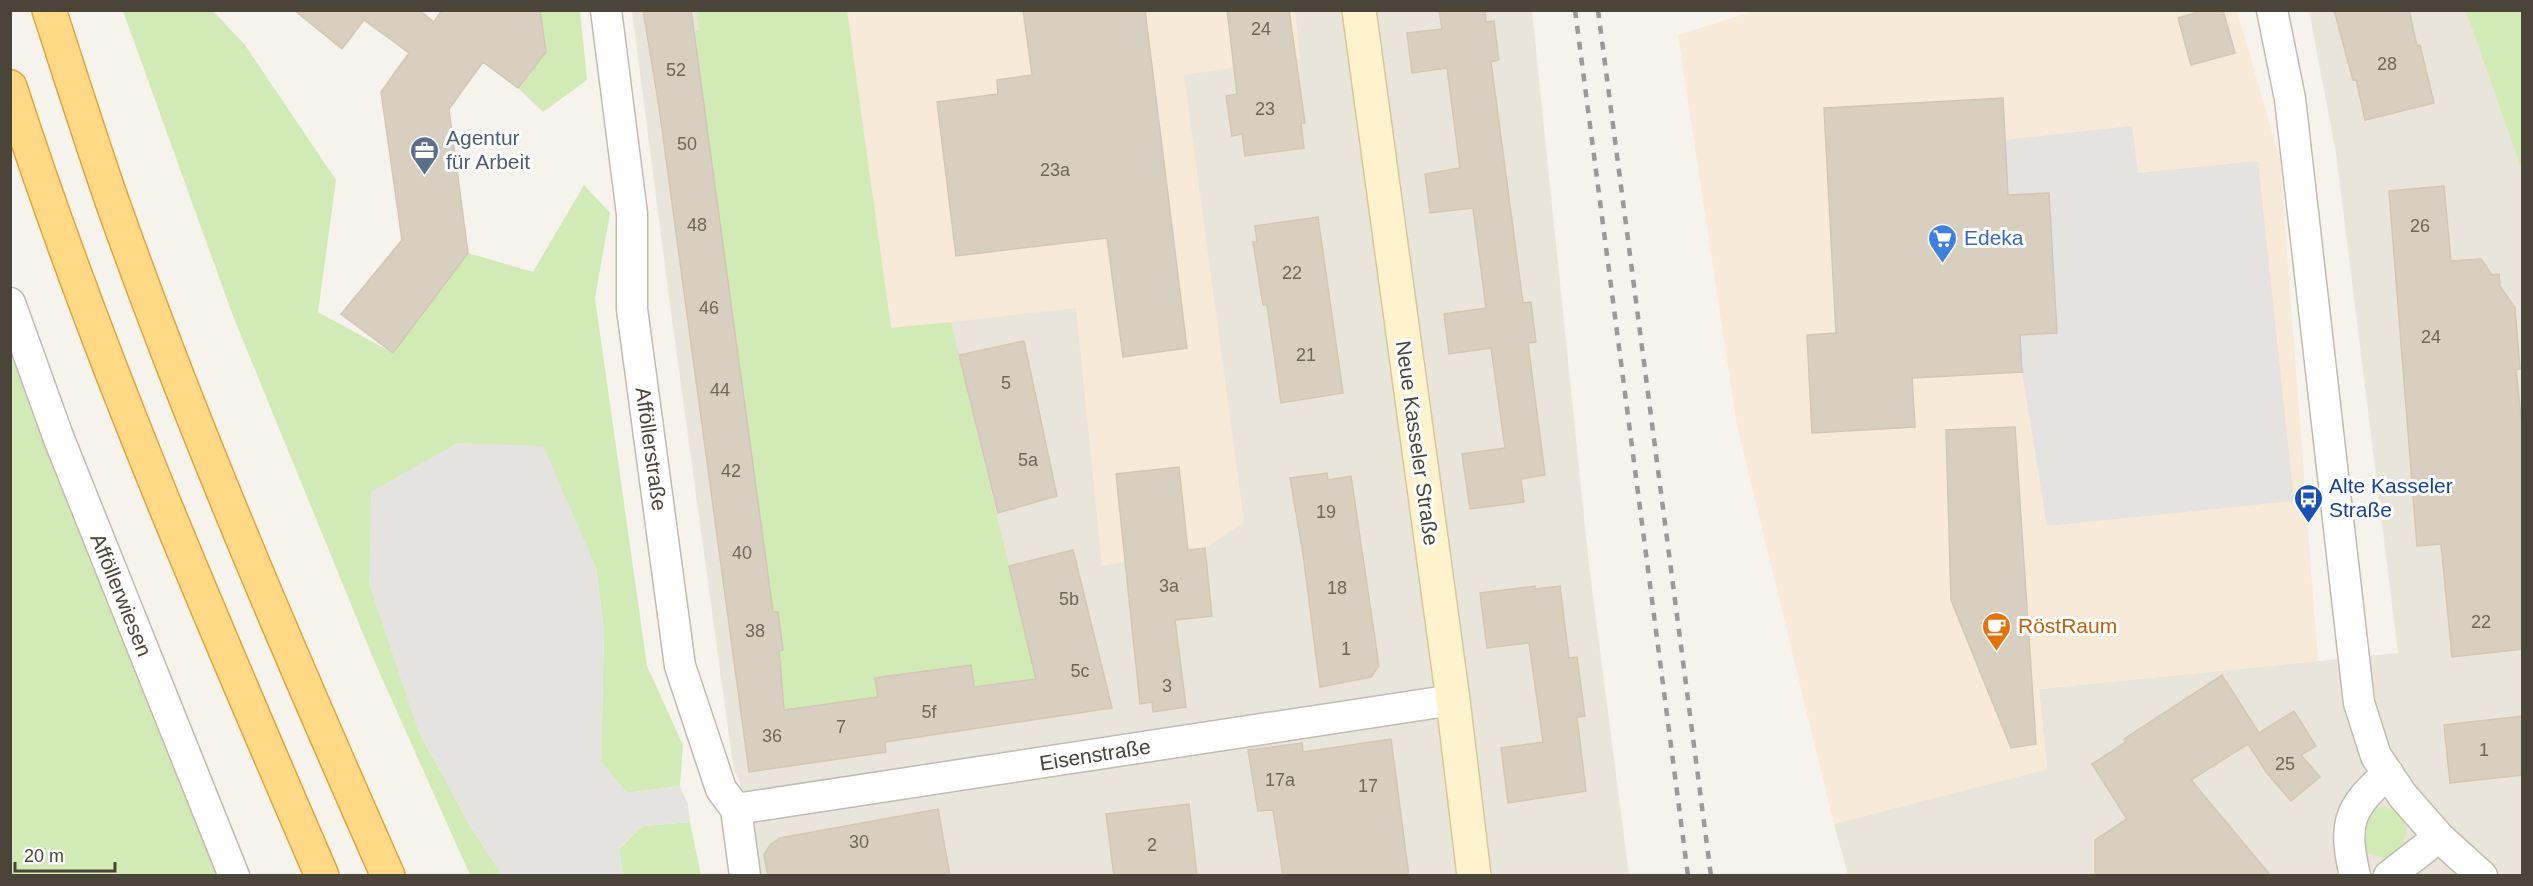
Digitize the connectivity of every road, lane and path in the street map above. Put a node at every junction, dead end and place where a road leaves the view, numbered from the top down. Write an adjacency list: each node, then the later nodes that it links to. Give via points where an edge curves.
1 (49, 10): 13 (highway, via 112,202 211,463)
2 (606, 10): 9 (street, Afföllerstraße, via 632,214 632,309 680,666 722,789)
3 (1359, 10): 7 (main road, Neue Kasseler Straße)
4 (2272, 10): 8 (street, via 2290,99 2359,703 2376,756)
5 (10, 87): 12 (highway, via 120,393)
6 (12, 310): 11 (street, Afföllerwiesen, via 59,439)
7 (1453, 700): 9 (street, Eisenstraße); 15 (main road, Neue Kasseler Straße)
8 (2388, 773): 10 (street); 16 (street, via 2366,793 2353,813 2348,831)
9 (736, 809): 14 (street, Afföllerstraße)
10 (2439, 837): 17 (street); 18 (street)
11 (234, 876)
12 (322, 876)
13 (388, 876)
14 (745, 876)
15 (1474, 876)
16 (2355, 876)
17 (2389, 876)
18 (2482, 876)

